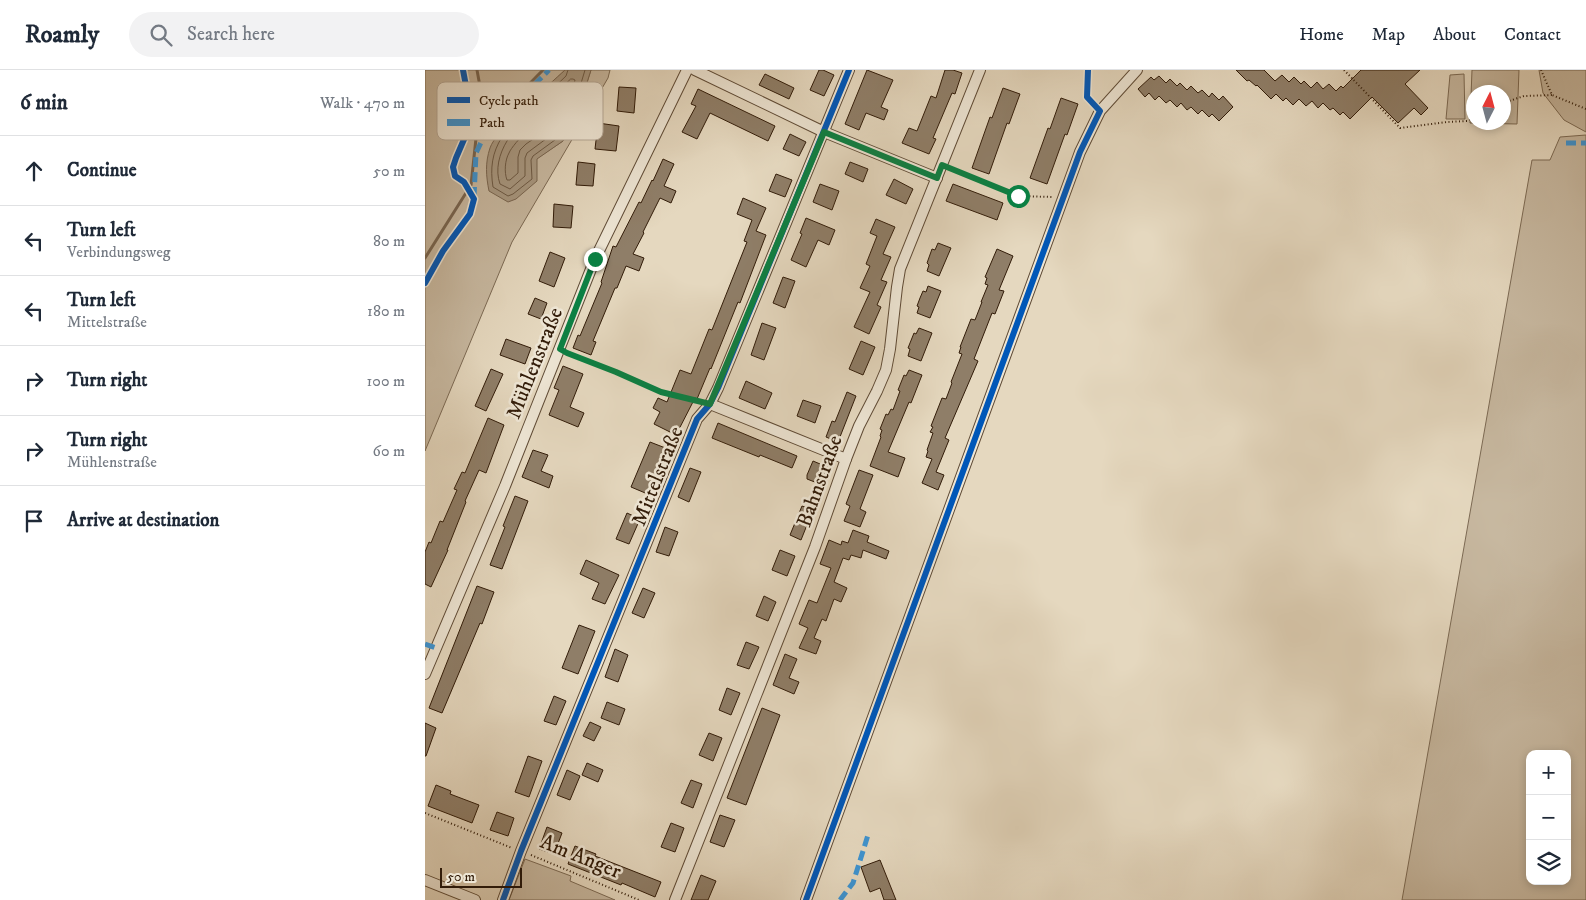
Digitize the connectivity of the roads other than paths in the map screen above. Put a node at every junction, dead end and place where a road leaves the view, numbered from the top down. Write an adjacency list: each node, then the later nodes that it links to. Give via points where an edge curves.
1 (687, 70): 10 (street, Mühlenstraße, via 595,259 502,495)
2 (695, 70): 6 (street)
3 (849, 70): 6 (street, Mittelstraße)
4 (980, 70): 7 (street, Bahnstraße)
5 (1137, 70): 15 (street, via 1100,111 1080,152)
6 (824, 132): 7 (street); 8 (street, Mittelstraße)
7 (937, 178): 9 (street, Bahnstraße, via 900,269 886,370)
8 (710, 404): 9 (street); 13 (street, Mittelstraße, via 697,419)
9 (846, 459): 14 (street, Bahnstraße, via 815,547)
10 (425, 674)
11 (425, 880): 12 (street)
12 (475, 900)
13 (503, 900)
14 (675, 900)
15 (806, 900)

